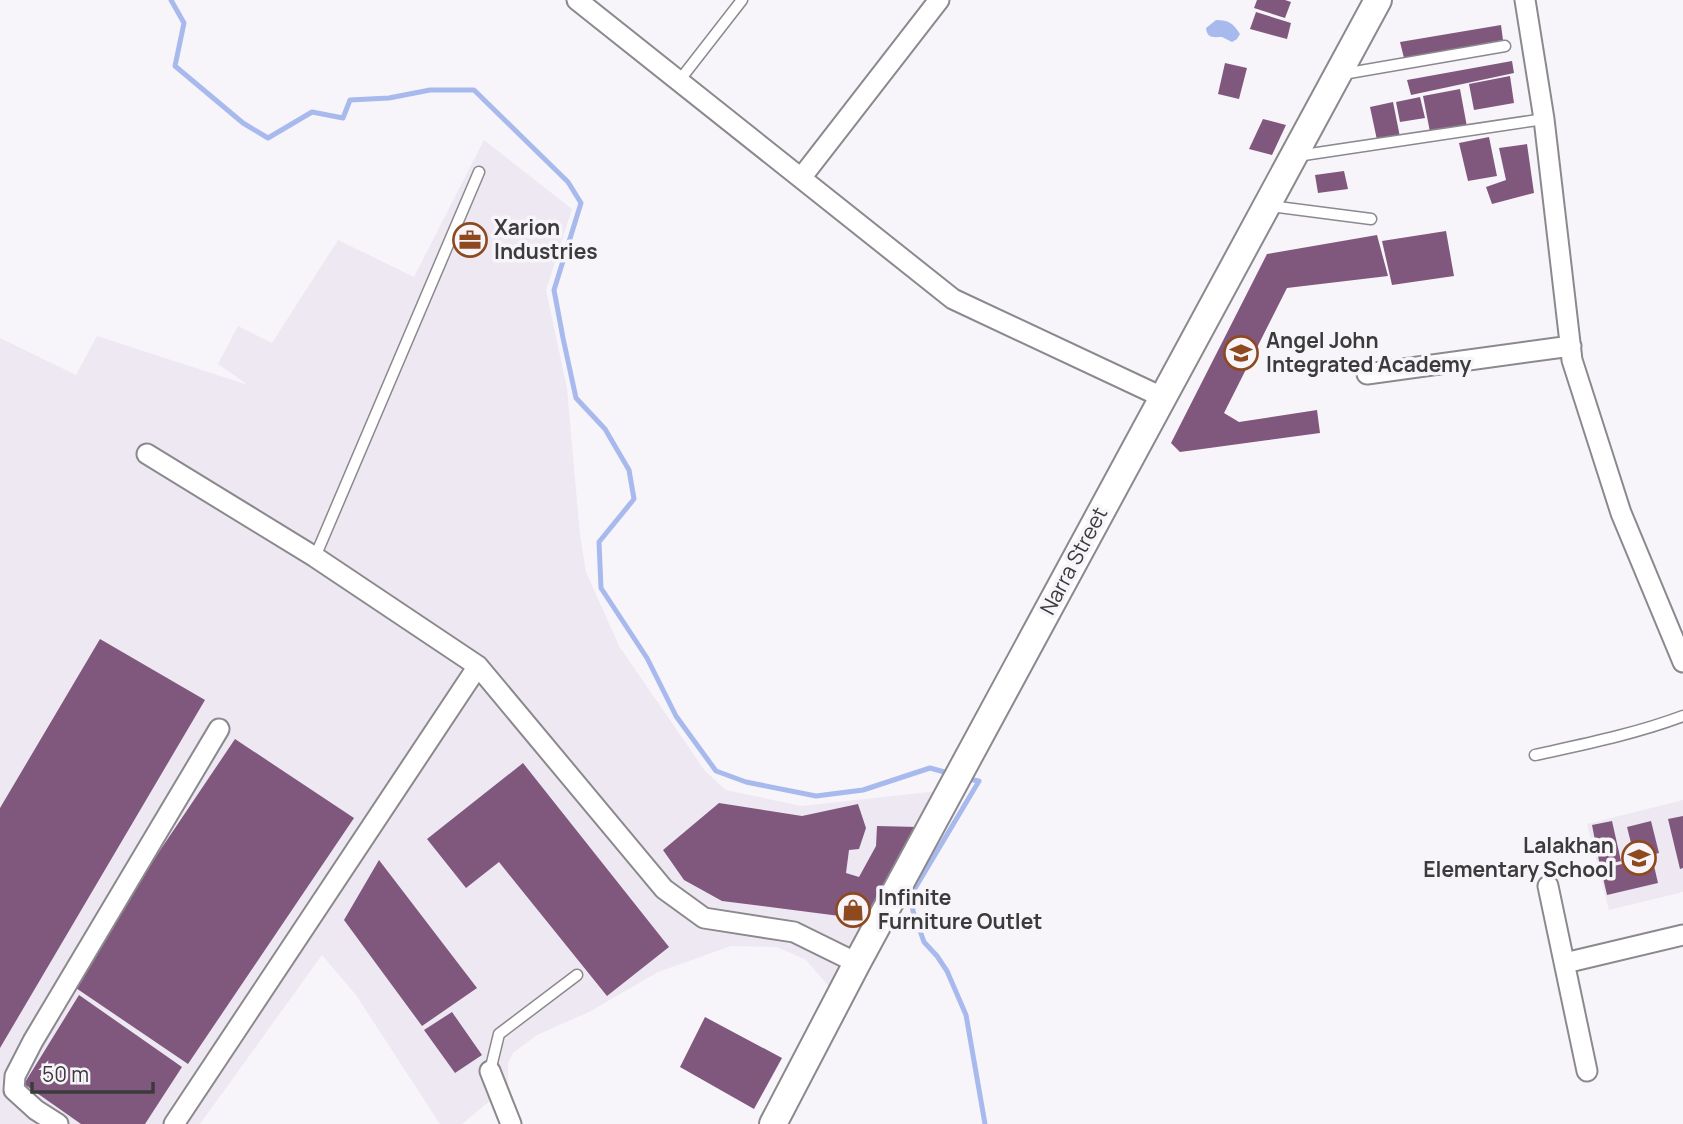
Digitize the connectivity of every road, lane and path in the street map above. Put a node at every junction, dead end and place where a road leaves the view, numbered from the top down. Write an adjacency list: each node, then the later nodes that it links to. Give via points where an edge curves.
1 (577, 0): 8 (street)
2 (742, 0): 8 (lane)
3 (939, 0): 12 (street)
4 (1378, 0): 7 (main road, Narra Street)
5 (1525, 0): 9 (street)
6 (1505, 46): 7 (lane)
7 (1337, 75): 10 (main road, Narra Street)
8 (679, 81): 12 (street)
9 (1544, 119): 10 (lane); 15 (street)
10 (1293, 156): 13 (main road, Narra Street)
11 (479, 172): 19 (lane)
12 (801, 178): 17 (street, via 953,299)
13 (1266, 205): 14 (lane); 17 (main road, Narra Street)
14 (1371, 219)
15 (1571, 346): 16 (street); 20 (street, via 1620,513)
16 (1367, 374)
17 (1162, 397): 27 (main road, Narra Street)
18 (147, 454): 19 (street)
19 (315, 557): 21 (street)
20 (1683, 662)
21 (478, 666): 27 (street, via 664,889 704,918 794,932); 33 (street)
22 (1683, 716): 24 (lane, via 1607,740)
23 (219, 729): 32 (street, via 15,1076 14,1090)
24 (1535, 755)
25 (1548, 886): 28 (street)
26 (1683, 935): 28 (street)
27 (857, 963): 35 (main road, Narra Street)
28 (1565, 963): 31 (street)
29 (577, 975): 30 (lane, via 499,1034)
30 (490, 1071): 34 (street)
31 (1587, 1071)
32 (58, 1124)
33 (174, 1124)
34 (511, 1124)
35 (773, 1124)

